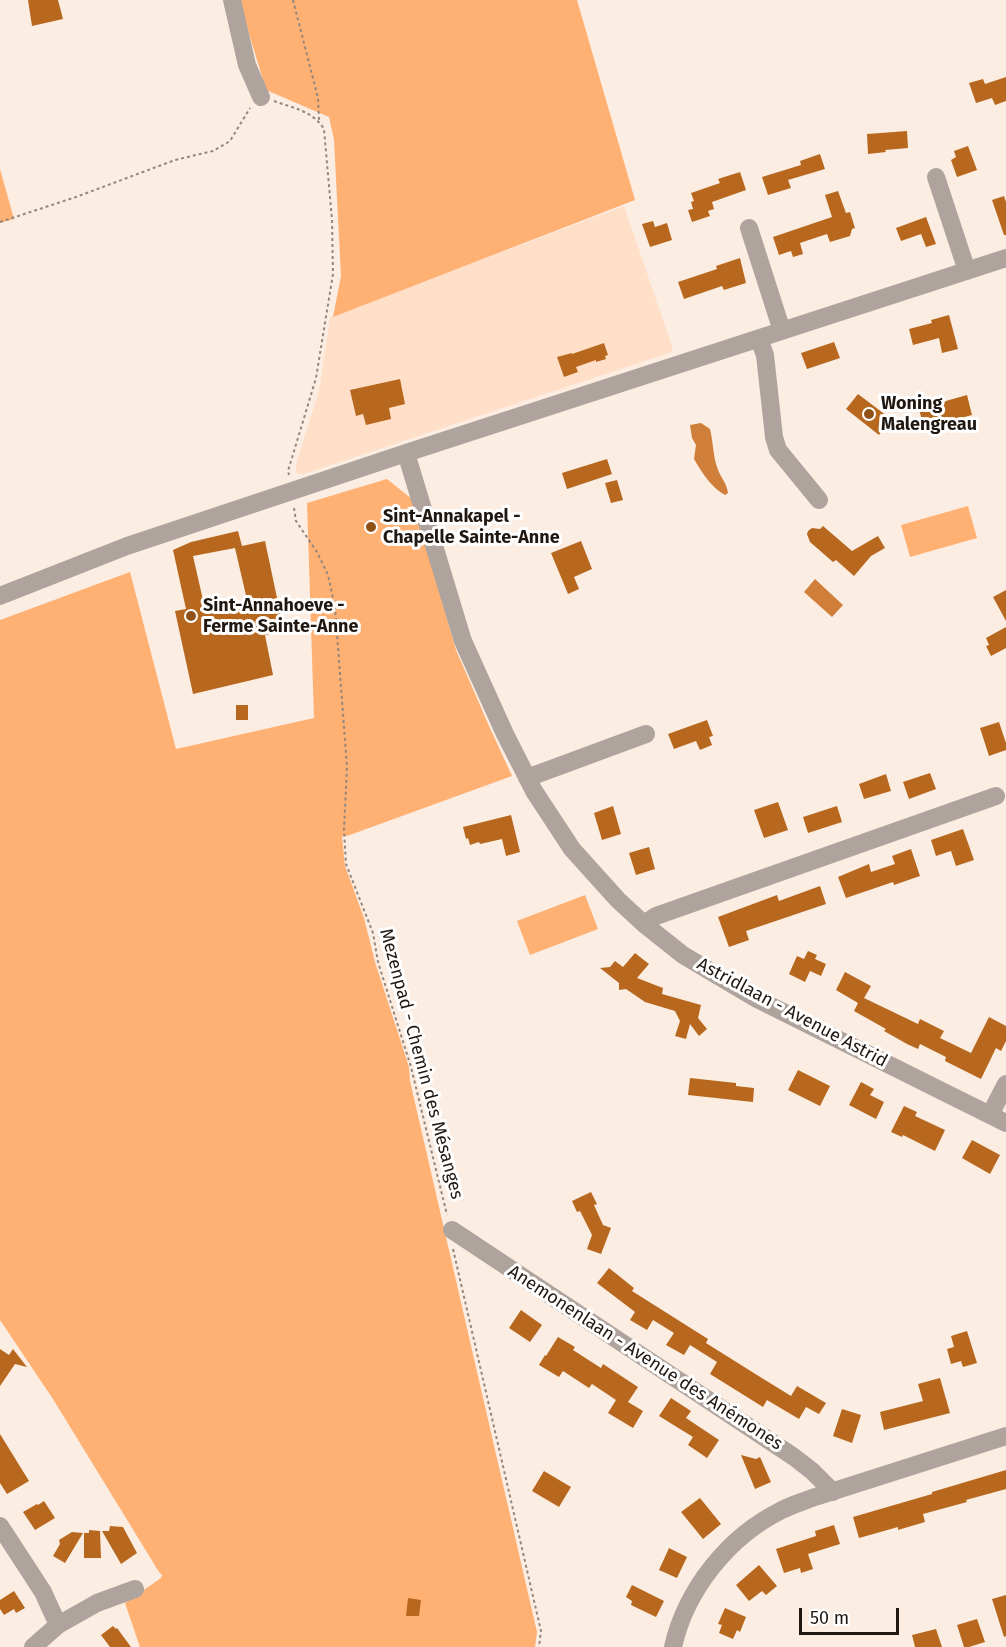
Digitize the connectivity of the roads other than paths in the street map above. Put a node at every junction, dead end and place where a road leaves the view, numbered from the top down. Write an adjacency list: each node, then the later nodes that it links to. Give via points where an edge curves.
1 (232, 0): 2 (street, via 247,65)
2 (261, 97)
3 (936, 177): 6 (street)
4 (749, 228): 7 (street)
5 (1006, 258): 6 (street)
6 (968, 271): 7 (street)
7 (782, 331): 8 (street)
8 (759, 339): 9 (street); 10 (street, via 765,355 778,450)
9 (406, 453): 11 (street, via 127,546); 13 (street, Astridlaan - Avenue Astrid, via 463,642)
10 (819, 500)
11 (0, 596)
12 (646, 734): 13 (street)
13 (527, 778): 15 (street, Astridlaan - Avenue Astrid, via 572,849)
14 (996, 796): 15 (street, via 656,916)
15 (644, 924): 17 (street, Astridlaan - Avenue Astrid, via 683,955 757,999)
16 (1006, 1084): 17 (street)
17 (998, 1119)
18 (452, 1230): 20 (street, Anemonenlaan - Avenue des Anémones, via 794,1457)
19 (1006, 1436): 20 (street)
20 (833, 1491): 25 (street, via 782,1510 758,1524 722,1556 694,1594)
21 (0, 1526): 23 (street, via 43,1592)
22 (135, 1589): 23 (street, via 97,1603)
23 (58, 1625): 24 (street)
24 (33, 1647)
25 (673, 1647)

